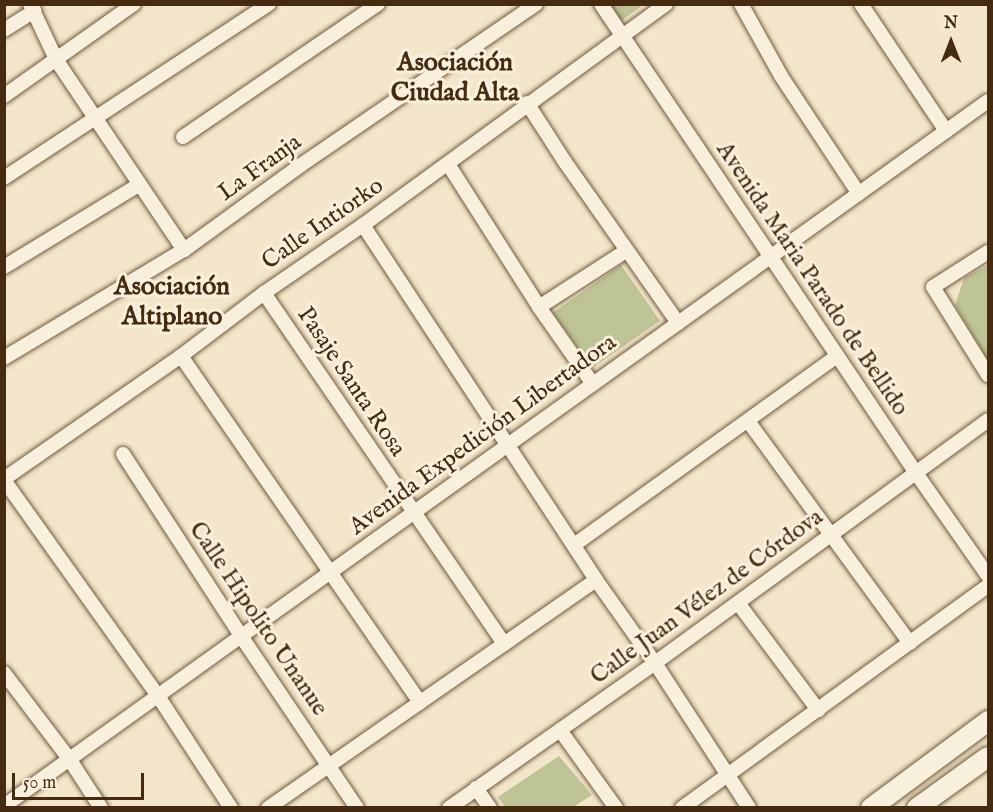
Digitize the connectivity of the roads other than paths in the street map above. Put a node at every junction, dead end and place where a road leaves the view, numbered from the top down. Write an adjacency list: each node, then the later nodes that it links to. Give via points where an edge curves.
1 (134, 4): 12 (street)
2 (269, 4): 16 (street)
3 (378, 4): 18 (street)
4 (536, 4): 24 (street, La Franja)
5 (601, 4): 11 (street, Avenida Maria Parado de Bellido)
6 (666, 4): 11 (street, Calle Intiorko)
7 (741, 4): 22 (street, via 781,76)
8 (861, 4): 17 (street)
9 (32, 8): 10 (street); 12 (street)
10 (4, 30)
11 (622, 37): 15 (street, Calle Intiorko); 27 (street, Avenida Maria Parado de Bellido)
12 (57, 61): 13 (street); 16 (street)
13 (4, 96)
14 (988, 101): 17 (street, Avenida Expedición Libertadora)
15 (527, 103): 19 (street, Calle Intiorko); 25 (street)
16 (97, 119): 20 (street); 21 (street)
17 (946, 131): 22 (street, Avenida Expedición Libertadora)
18 (183, 137)
19 (448, 164): 23 (street, Calle Intiorko); 30 (street)
20 (4, 178)
21 (140, 184): 24 (street); 28 (street)
22 (859, 194): 27 (street, Avenida Expedición Libertadora)
23 (363, 225): 29 (street, Calle Intiorko); 39 (street)
24 (184, 250): 34 (street, La Franja)
25 (626, 251): 30 (street); 31 (street)
26 (988, 252): 35 (street, via 933,287)
27 (770, 258): 31 (street, Avenida Expedición Libertadora); 33 (street, Avenida Maria Parado de Bellido)
28 (4, 267)
29 (264, 293): 32 (street, Calle Intiorko); 43 (street, Pasaje Santa Rosa)
30 (539, 307): 36 (street)
31 (678, 323): 36 (street, Avenida Expedición Libertadora)
32 (181, 356): 42 (street, Calle Intiorko); 46 (street)
33 (837, 356): 38 (street); 41 (street, Avenida Maria Parado de Bellido)
34 (4, 358)
35 (988, 375)
36 (593, 384): 39 (street, Avenida Expedición Libertadora)
37 (988, 420): 41 (street, Calle Juan Vélez de Córdova)
38 (748, 421): 44 (street); 45 (street)
39 (508, 445): 43 (street, Avenida Expedición Libertadora); 45 (street)
40 (123, 454): 51 (street, Calle Hipolito Unanue)
41 (916, 473): 44 (street, Calle Juan Vélez de Córdova); 47 (street, Avenida Maria Parado de Bellido)
42 (4, 480): 56 (street)
43 (413, 513): 46 (street, Avenida Expedición Libertadora); 52 (street, Pasaje Santa Rosa)
44 (830, 536): 50 (street, Calle Juan Vélez de Córdova); 53 (street)
45 (574, 545): 48 (street)
46 (329, 573): 51 (street, Avenida Expedición Libertadora); 57 (street)
47 (988, 576)
48 (596, 580): 52 (street); 54 (street)
49 (988, 586): 53 (street)
50 (738, 603): 54 (street, Calle Juan Vélez de Córdova); 58 (street)
51 (241, 636): 56 (street, Avenida Expedición Libertadora); 63 (street, Calle Hipolito Unanue)
52 (504, 644): 57 (street)
53 (910, 644): 58 (street)
54 (655, 663): 60 (street, Calle Juan Vélez de Córdova); 64 (street)
55 (4, 672): 62 (street)
56 (158, 696): 62 (street, Avenida Expedición Libertadora); 68 (street)
57 (420, 702): 63 (street)
58 (818, 710): 64 (street)
59 (988, 721): 76 (street)
60 (560, 730): 65 (street, Calle Juan Vélez de Córdova); 73 (street)
61 (988, 756): 77 (street)
62 (70, 760): 66 (street, Avenida Expedición Libertadora); 67 (street)
63 (329, 765): 69 (street); 70 (street, Calle Hipolito Unanue)
64 (729, 775): 74 (street); 75 (street)
65 (476, 788): 71 (street, Calle Juan Vélez de Córdova); 72 (street)
66 (4, 806)
67 (101, 807)
68 (231, 807)
69 (268, 807)
70 (357, 807)
71 (449, 807)
72 (490, 807)
73 (616, 807)
74 (682, 807)
75 (749, 807)
76 (871, 807)
77 (917, 807)

